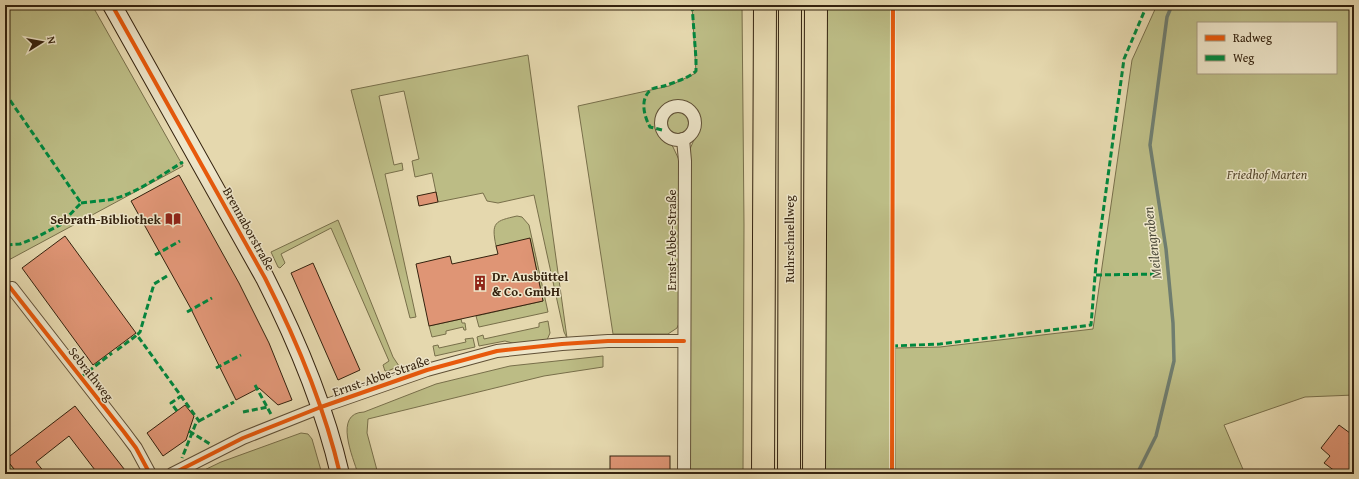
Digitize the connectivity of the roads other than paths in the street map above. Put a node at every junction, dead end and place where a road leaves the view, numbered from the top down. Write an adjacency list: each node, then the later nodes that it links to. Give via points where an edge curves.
1 (112, 5): 8 (main road, Brennaborstraße, via 265,278 294,339)
2 (790, 5): 14 (highway, Ruhrschnellweg)
3 (816, 5): 15 (highway)
4 (765, 8): 13 (highway, Ruhrschnellweg)
5 (683, 139): 7 (street, Ernst-Abbe-Straße)
6 (12, 288): 9 (street, Sebrathweg, via 136,448)
7 (684, 341): 8 (street, Ernst-Abbe-Straße, via 608,340 497,351 427,370); 12 (street, Ernst-Abbe-Straße)
8 (321, 407): 10 (street, via 243,438); 11 (main road, Brennaborstraße)
9 (150, 474)
10 (172, 474)
11 (340, 474)
12 (684, 474)
13 (763, 474)
14 (788, 474)
15 (814, 474)

